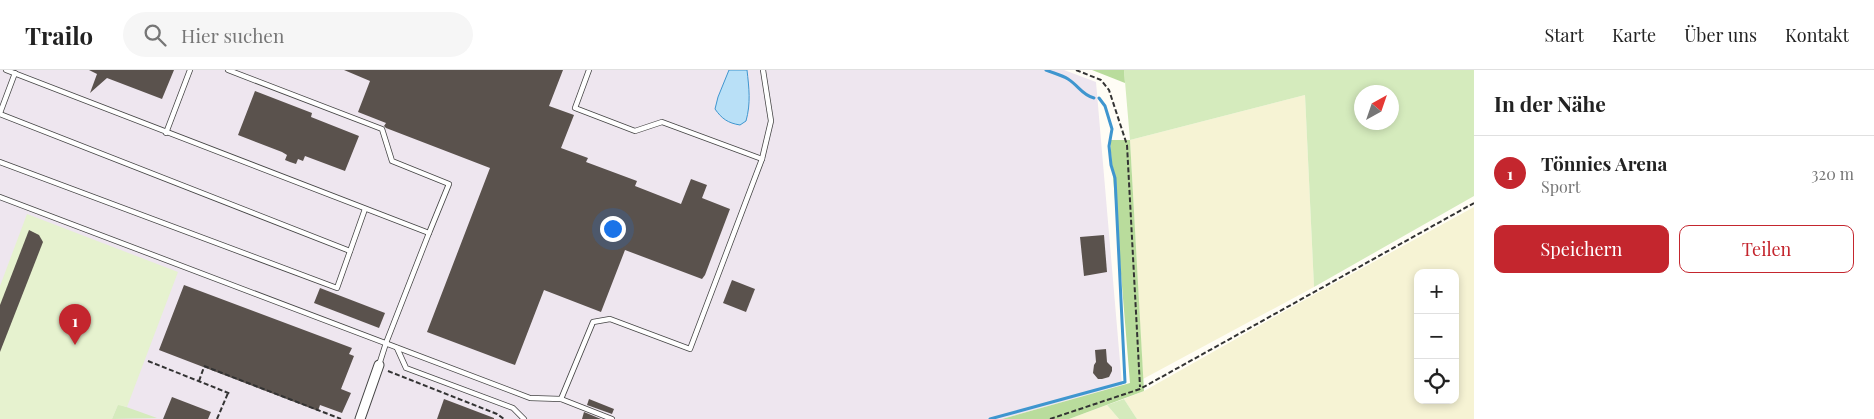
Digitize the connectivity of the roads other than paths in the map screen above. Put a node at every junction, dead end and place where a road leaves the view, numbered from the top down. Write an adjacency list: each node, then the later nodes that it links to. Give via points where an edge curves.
1 (6, 70): 6 (lane)
2 (190, 70): 8 (lane)
3 (228, 70): 13 (lane, via 382,129 392,161 449,184)
4 (589, 70): 9 (lane, via 575,108 635,131 662,122)
5 (763, 70): 9 (lane, via 771,122)
6 (15, 73): 7 (lane); 8 (lane)
7 (0, 114): 14 (lane)
8 (166, 133): 12 (lane)
9 (762, 159): 18 (lane, via 690,349 610,319 593,322)
10 (0, 162): 14 (lane, via 337,288)
11 (0, 197): 15 (lane)
12 (365, 209): 13 (lane); 14 (lane)
13 (429, 233): 15 (lane)
14 (350, 251)
15 (386, 343): 16 (lane); 17 (lane)
16 (397, 348): 18 (lane, via 530,398); 20 (lane, via 406,368 513,408)
17 (379, 366): 19 (street)
18 (561, 399): 21 (lane)
19 (360, 419)
20 (524, 419)
21 (612, 419)

